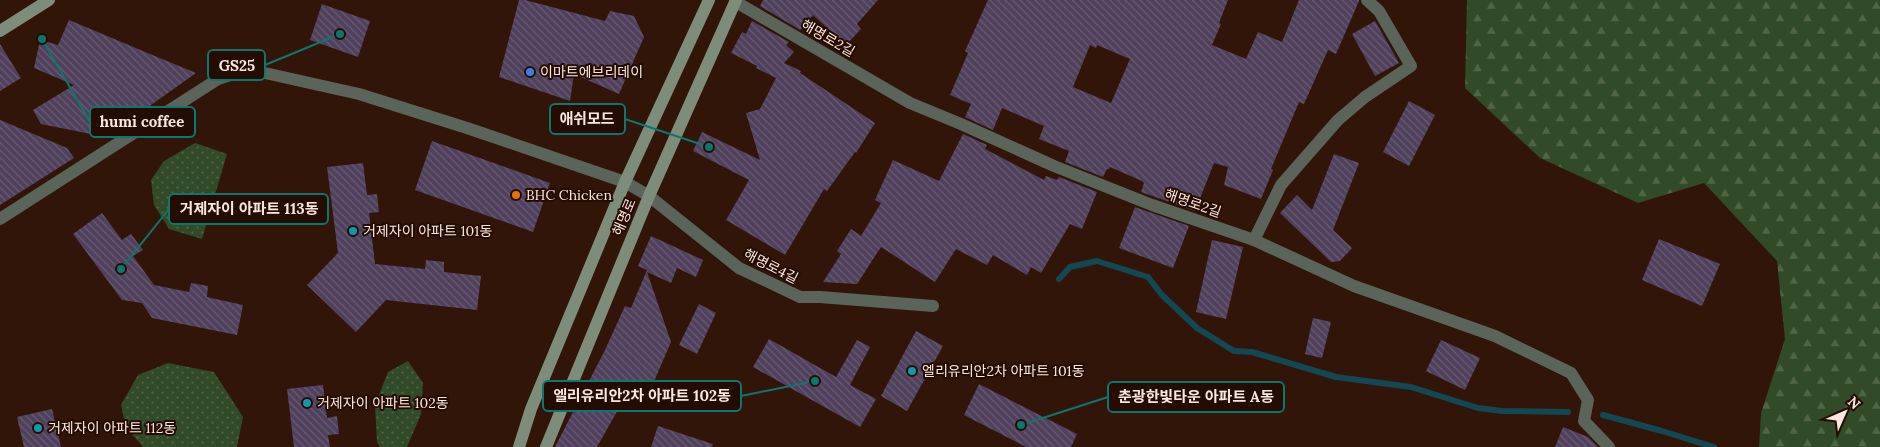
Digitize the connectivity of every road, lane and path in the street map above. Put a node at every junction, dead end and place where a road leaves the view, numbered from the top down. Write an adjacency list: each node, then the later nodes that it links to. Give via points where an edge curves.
1 (50, 0): 5 (street)
2 (709, 0): 6 (street, 해명로)
3 (1367, 0): 9 (street, via 1379,11 1411,66 1338,120 1282,185)
4 (733, 1): 7 (street, 해명로); 9 (street, 해명로2길, via 910,103 1054,166 1152,205)
5 (0, 31)
6 (626, 182): 7 (street, 해명로4길); 8 (street, 해명로4길, via 359,94 242,71 194,92); 11 (street, 해명로, via 531,410)
7 (649, 196): 10 (street, 해명로4길, via 739,268 800,297); 12 (street, 해명로)
8 (0, 220)
9 (1254, 240): 13 (street, 해명로2길, via 1354,286 1495,336 1571,373 1588,400 1584,422)
10 (933, 306)
11 (519, 447)
12 (546, 447)
13 (1608, 447)

